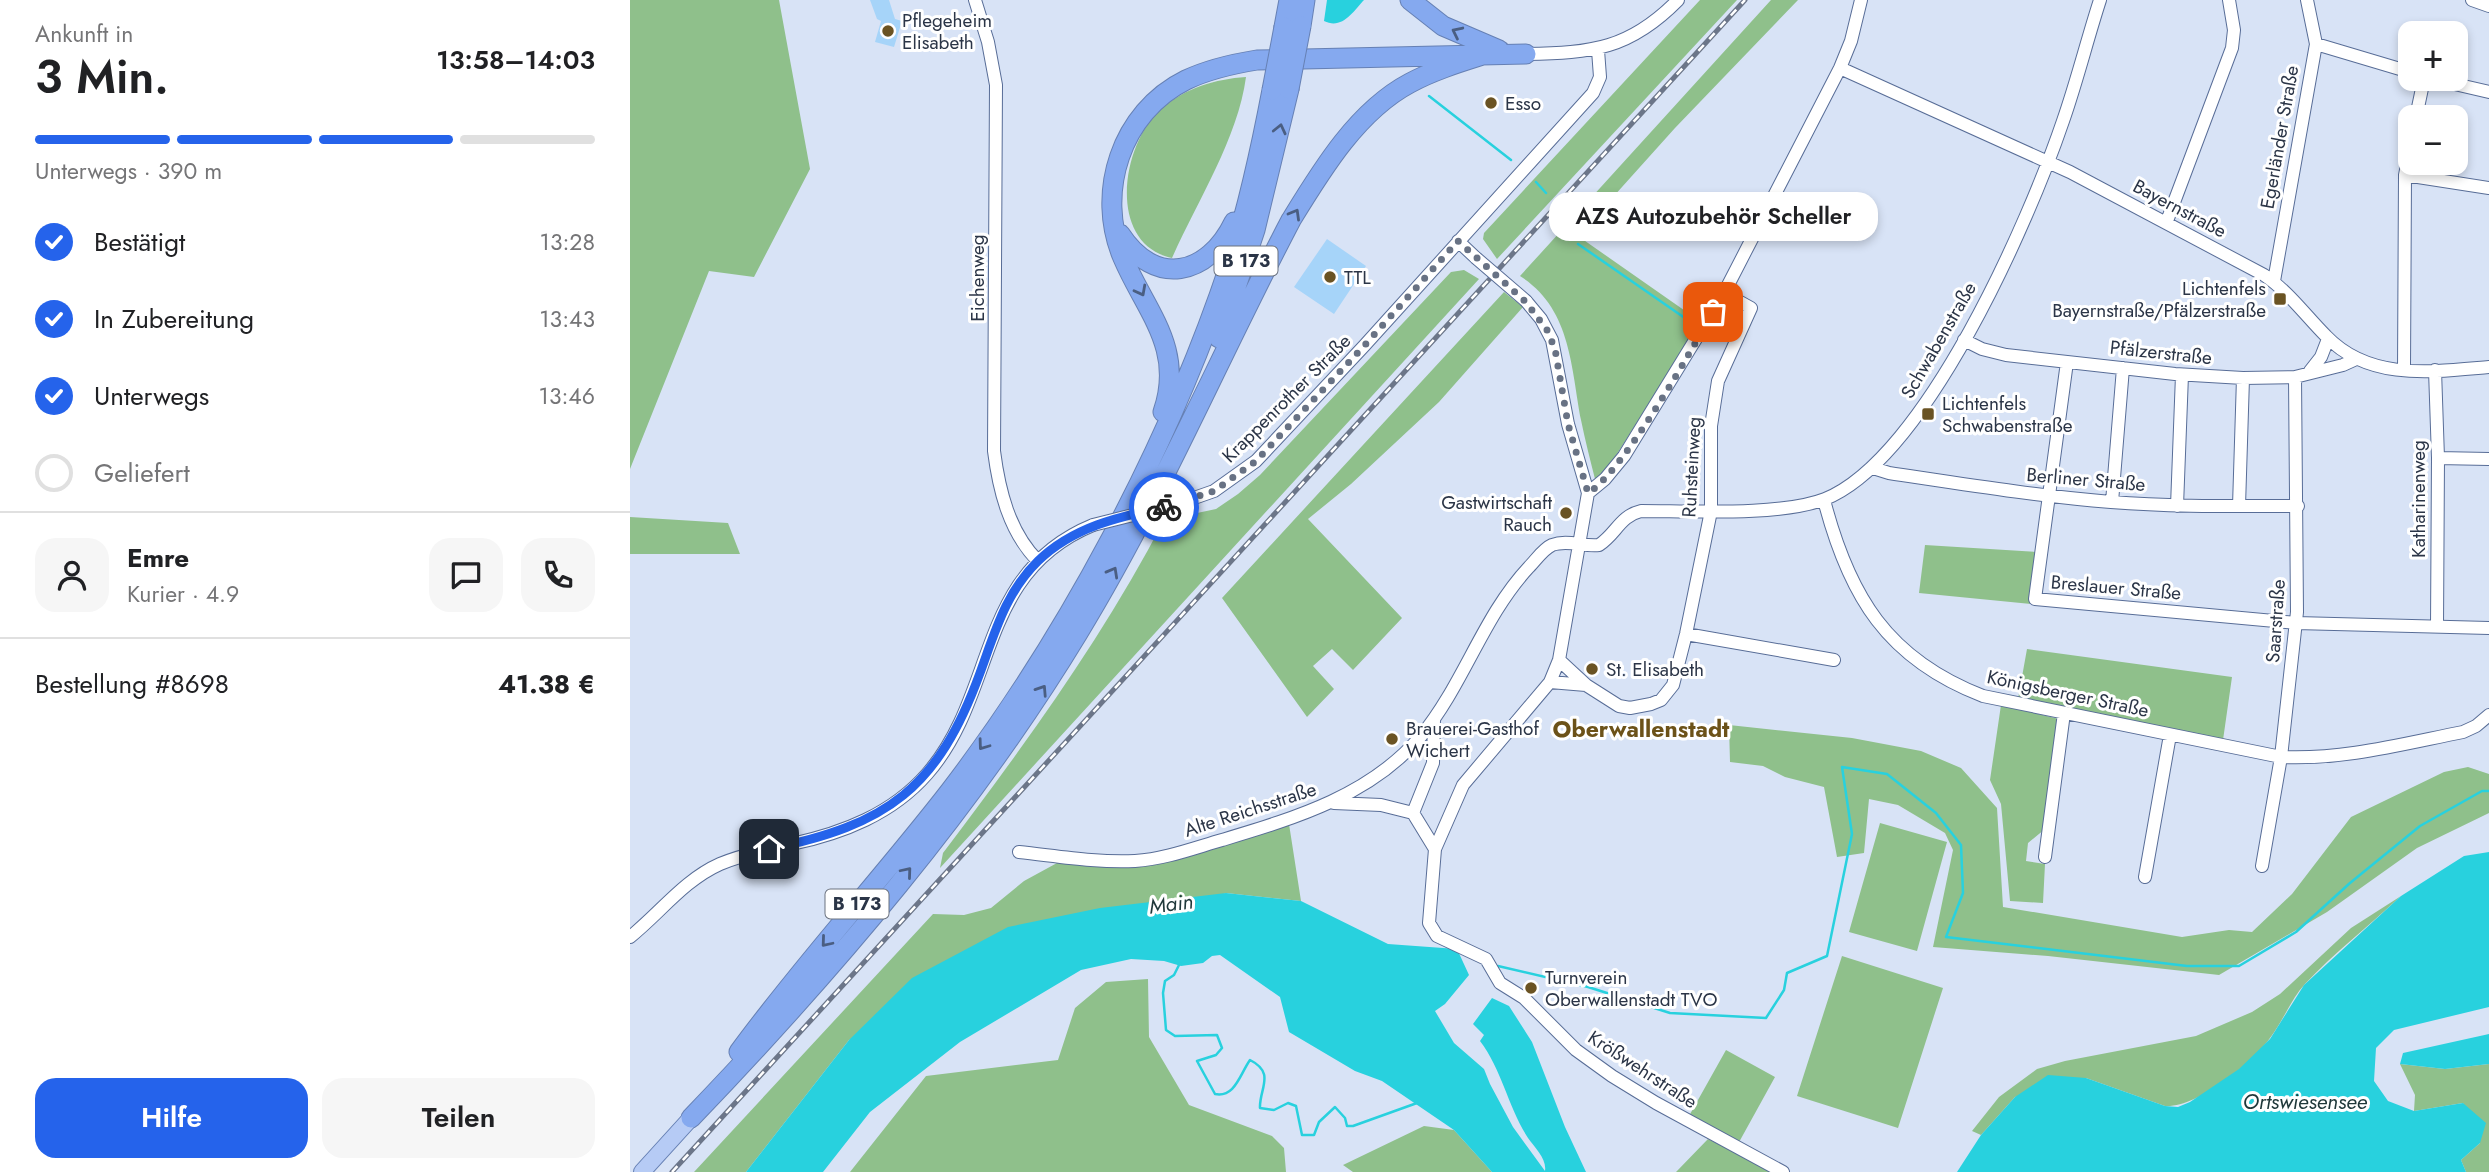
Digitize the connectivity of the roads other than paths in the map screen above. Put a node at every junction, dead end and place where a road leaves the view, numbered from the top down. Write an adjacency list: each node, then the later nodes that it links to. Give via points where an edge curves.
1 (975, 0): 57 (street, Eichenweg, via 996,85 994,451 1003,500)
2 (1289, 0): 12 (highway, B 173)
3 (1305, 0): 12 (highway, B 173)
4 (1410, 0): 16 (highway, one-way to 4, via 1443,26)
5 (1678, 0): 14 (street, via 1641,32)
6 (1861, 0): 17 (street)
7 (2100, 0): 22 (street, Schwabenstraße)
8 (2229, 0): 26 (street, via 2232,48)
9 (2307, 0): 13 (street, Egerländer Straße)
10 (2472, 0): 11 (street)
11 (2489, 6)
12 (1292, 26): 20 (highway, B 173, bridge)
13 (2316, 44): 18 (street); 29 (street, Egerländer Straße)
14 (1598, 50): 16 (street); 28 (street, Krappenrother Straße, via 1597,89)
15 (1486, 54): 16 (highway); 27 (highway, via 1257,60 1185,80 1158,98 1126,138 1113,183); 43 (highway, one-way to 15, via 1292,220 1346,140 1370,113 1409,83)
16 (1518, 54)
17 (1840, 68): 22 (street, Bayernstraße); 30 (street)
18 (2398, 68)
19 (2468, 87): 21 (street)
20 (1281, 89): 25 (highway, B 173); 43 (highway, B 173, one-way to 20, via 1252,241)
21 (2489, 92)
22 (2048, 162): 26 (street, Bayernstraße); 32 (street, Schwabenstraße)
23 (2405, 175): 24 (street); 37 (street)
24 (2489, 188)
25 (1249, 193): 27 (highway, via 1217,251 1185,268 1149,263); 46 (highway, B 173, via 1199,348)
26 (2167, 221): 29 (street, Bayernstraße)
27 (1115, 228): 46 (highway, one-way to 46, via 1123,257 1167,347 1165,407)
28 (1458, 241): 48 (street, bridge, via 1526,302 1552,340 1568,424); 57 (street, Krappenrother Straße, bridge, via 1256,461 1214,491 1093,525)
29 (2274, 282): 31 (street, Bayernstraße)
30 (1724, 293): 48 (street, via 1623,456); 55 (street, Ruhsteinweg, via 1751,308 1718,382 1711,426)
31 (2328, 339): 33 (street, Bayernstraße); 39 (street)
32 (1964, 340): 34 (street, Pfälzerstraße, via 2006,355); 47 (street, Schwabenstraße, via 1919,412)
33 (2354, 360): 37 (street, Bayernstraße, via 2380,369); 39 (street, Pfälzerstraße)
34 (2067, 362): 36 (street, Pfälzerstraße); 49 (street)
35 (2489, 367): 38 (street, Bayernstraße)
36 (2123, 368): 40 (street, Pfälzerstraße); 51 (street)
37 (2404, 370): 38 (street, Bayernstraße)
38 (2435, 370): 44 (street, Katharinenweg)
39 (2310, 371): 41 (street, Pfälzerstraße)
40 (2182, 375): 42 (street, Pfälzerstraße); 52 (street)
41 (2295, 377): 42 (street, Pfälzerstraße); 54 (street, Saarstraße)
42 (2243, 378): 53 (street)
43 (1186, 428): 79 (highway, B 173, one-way to 43, via 801,1000 1000,751 1093,608)
44 (2438, 458): 45 (street); 59 (street, Katharinenweg)
45 (2489, 458)
46 (1145, 468): 79 (highway, B 173, one-way to 79, via 1083,586 992,732 934,811 786,988)
47 (1873, 468): 49 (street, Berliner Straße); 50 (street, Schwabenstraße)
48 (1588, 493): 56 (street, Krößwehrstraße)
49 (2050, 496): 51 (street, Berliner Straße); 58 (street, Breslauer Straße, via 2035,599)
50 (1824, 500): 55 (street, Schwabenstraße); 66 (street, Königsberger Straße, via 1861,601 1901,648 1959,687)
51 (2112, 502): 52 (street, Berliner Straße)
52 (2177, 506): 53 (street, Berliner Straße)
53 (2239, 506): 54 (street, Berliner Straße)
54 (2298, 506): 58 (street, Saarstraße)
55 (1711, 511): 56 (street, Schwabenstraße, via 1642,511 1631,514 1599,545); 61 (street, Ruhsteinweg)
56 (1579, 545): 62 (street, Krößwehrstraße); 68 (street, Alte Reichsstraße, via 1563,542 1547,548 1515,582)
57 (1034, 556): 78 (street, Krappenrother Straße, via 1007,600 953,737 908,794 845,830 717,865)
58 (2296, 623): 59 (street); 70 (street, Saarstraße)
59 (2437, 627): 60 (street)
60 (2489, 628)
61 (1686, 634): 63 (street); 65 (street, Ruhsteinweg, via 1673,685 1661,700 1630,708 1619,706)
62 (1559, 660): 64 (street, Krößwehrstraße); 65 (street)
63 (1833, 660)
64 (1550, 682): 65 (street); 73 (street, Krößwehrstraße, via 1463,785)
65 (1586, 685)
66 (2064, 713): 69 (street, Königsberger Straße); 75 (street)
67 (2489, 715): 70 (street, Königsberger Straße, via 2463,732 2353,755)
68 (1433, 720): 71 (street, Alte Reichsstraße, via 1404,753); 72 (street, via 1433,763)
69 (2171, 735): 70 (street, Königsberger Straße); 77 (street)
70 (2281, 757): 76 (street, Saarstraße)
71 (1332, 803): 72 (street, via 1381,805); 74 (street, Alte Reichsstraße, via 1293,819 1137,861)
72 (1413, 813): 73 (street)
73 (1435, 849): 81 (street, Krößwehrstraße, via 1429,923 1437,936 1486,959 1500,984 1524,998 1576,1049 1612,1076)
74 (1019, 852)
75 (2045, 857)
76 (2262, 866)
77 (2145, 877)
78 (630, 937)
79 (691, 1118): 80 (main road, B 173)
80 (642, 1172)
81 (1783, 1172)

